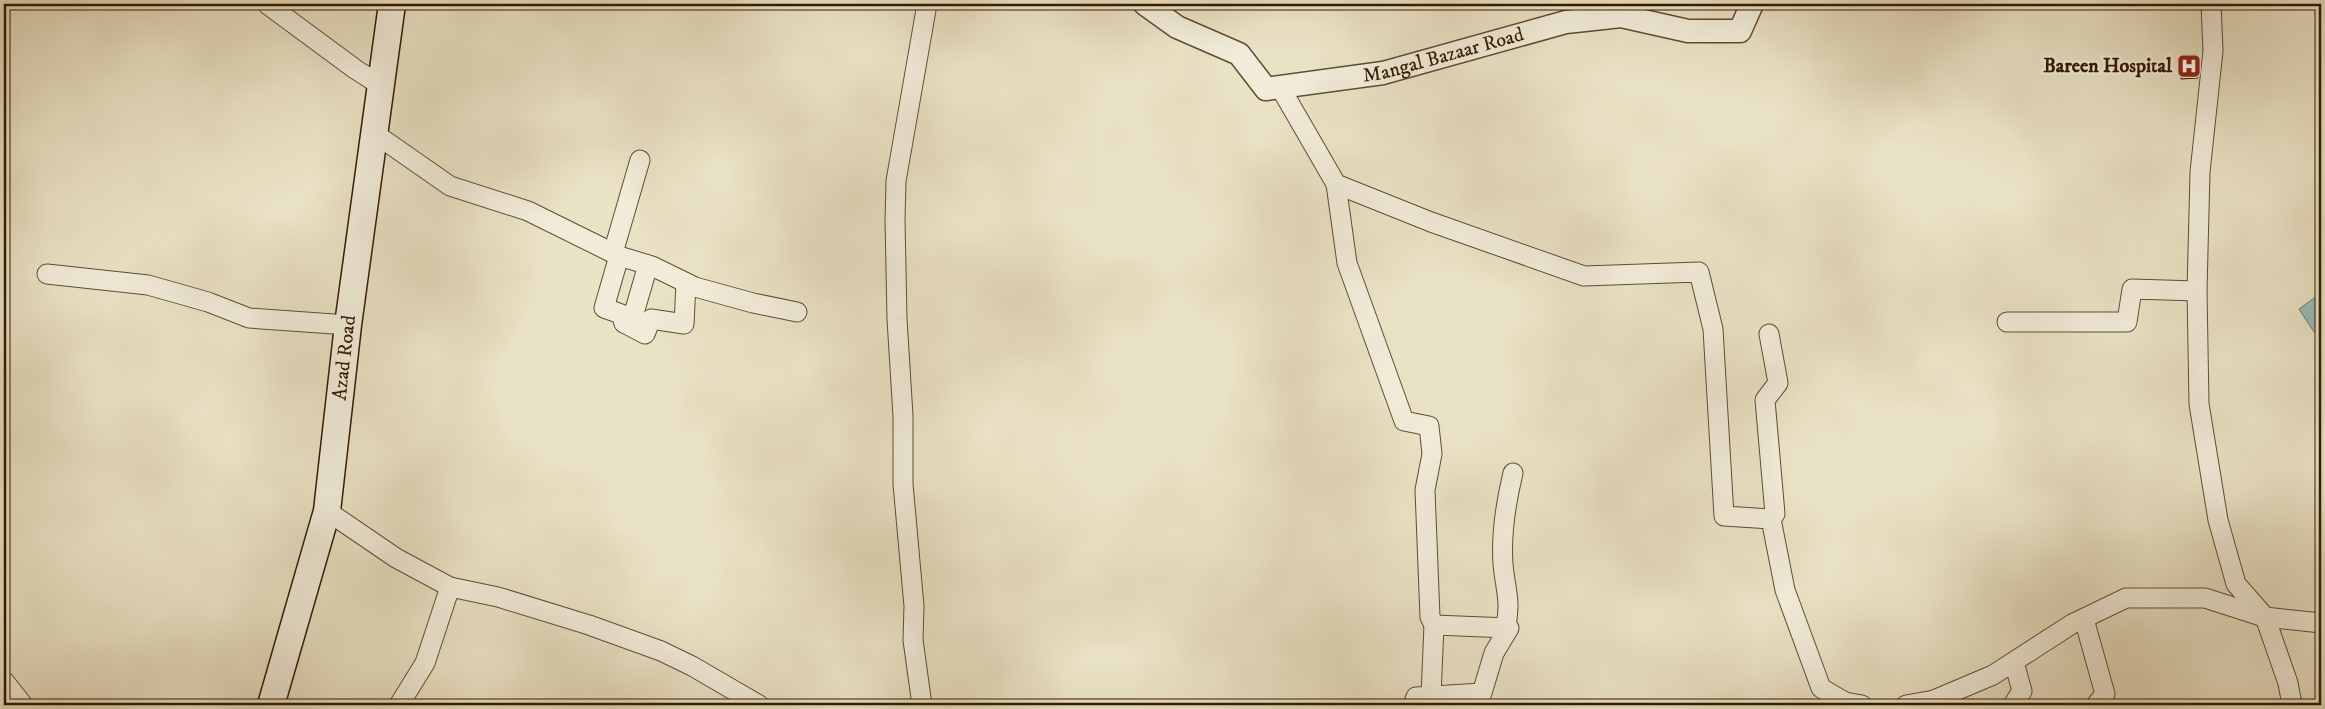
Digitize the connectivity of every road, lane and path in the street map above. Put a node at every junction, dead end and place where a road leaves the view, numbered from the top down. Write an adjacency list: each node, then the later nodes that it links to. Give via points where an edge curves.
1 (266, 4): 7 (street)
2 (392, 4): 7 (main road, Azad Road)
3 (927, 4): 38 (street, via 896,181 894,220 903,484 914,606 913,640)
4 (1146, 4): 8 (street, Mangal Bazaar Road, via 1177,28 1240,54 1266,89)
5 (1752, 4): 8 (street, Mangal Bazaar Road, via 1740,31 1688,30 1621,16 1566,22 1383,72)
6 (2211, 4): 16 (street, via 2213,51 2200,172)
7 (380, 84): 9 (main road, Azad Road)
8 (1280, 88): 11 (street)
9 (374, 133): 12 (street, via 450,186 528,211); 20 (main road, Azad Road)
10 (640, 160): 12 (street)
11 (1336, 184): 24 (street, via 1431,222 1584,276 1699,272 1713,328 1724,516); 29 (street, via 1347,263 1404,421 1429,426 1432,454 1425,490 1430,617)
12 (616, 254): 13 (street); 19 (street, via 604,308 620,314)
13 (648, 265): 15 (street); 19 (street, via 634,313)
14 (47, 274): 20 (street, via 148,285 249,318)
15 (686, 283): 17 (street); 19 (street, via 684,324 651,319 646,334)
16 (2197, 291): 18 (street, via 2132,289 2127,322); 26 (street, via 2199,404 2218,520 2236,584)
17 (797, 312)
18 (2006, 322)
19 (624, 323)
20 (348, 325): 23 (main road, Azad Road)
21 (1768, 334): 24 (street, via 1778,382 1765,400 1775,514)
22 (1513, 473): 30 (street, via 1506,502 1503,563 1510,612)
23 (327, 511): 25 (street, via 396,558); 35 (main road, Azad Road)
24 (1771, 519): 40 (street, via 1785,590 1821,688)
25 (450, 587): 36 (street, via 426,664); 37 (street, via 498,597 661,651)
26 (2265, 617): 27 (street, via 2205,598 2173,597 2126,598); 28 (street); 44 (street, via 2288,683)
27 (2084, 618): 31 (street); 43 (street, via 2105,694)
28 (2321, 624)
29 (1434, 625): 30 (street); 33 (street)
30 (1505, 628): 33 (street, via 1509,628 1494,653 1482,693)
31 (2014, 662): 41 (street, via 1994,675 1934,700); 42 (street, via 2022,692)
32 (4, 681): 34 (street)
33 (1431, 696): 39 (street, via 1416,697)
34 (23, 705)
35 (271, 705)
36 (399, 705)
37 (759, 705)
38 (922, 705)
39 (1413, 705)
40 (1857, 705)
41 (1906, 705)
42 (2013, 705)
43 (2096, 705)
44 (2292, 705)

